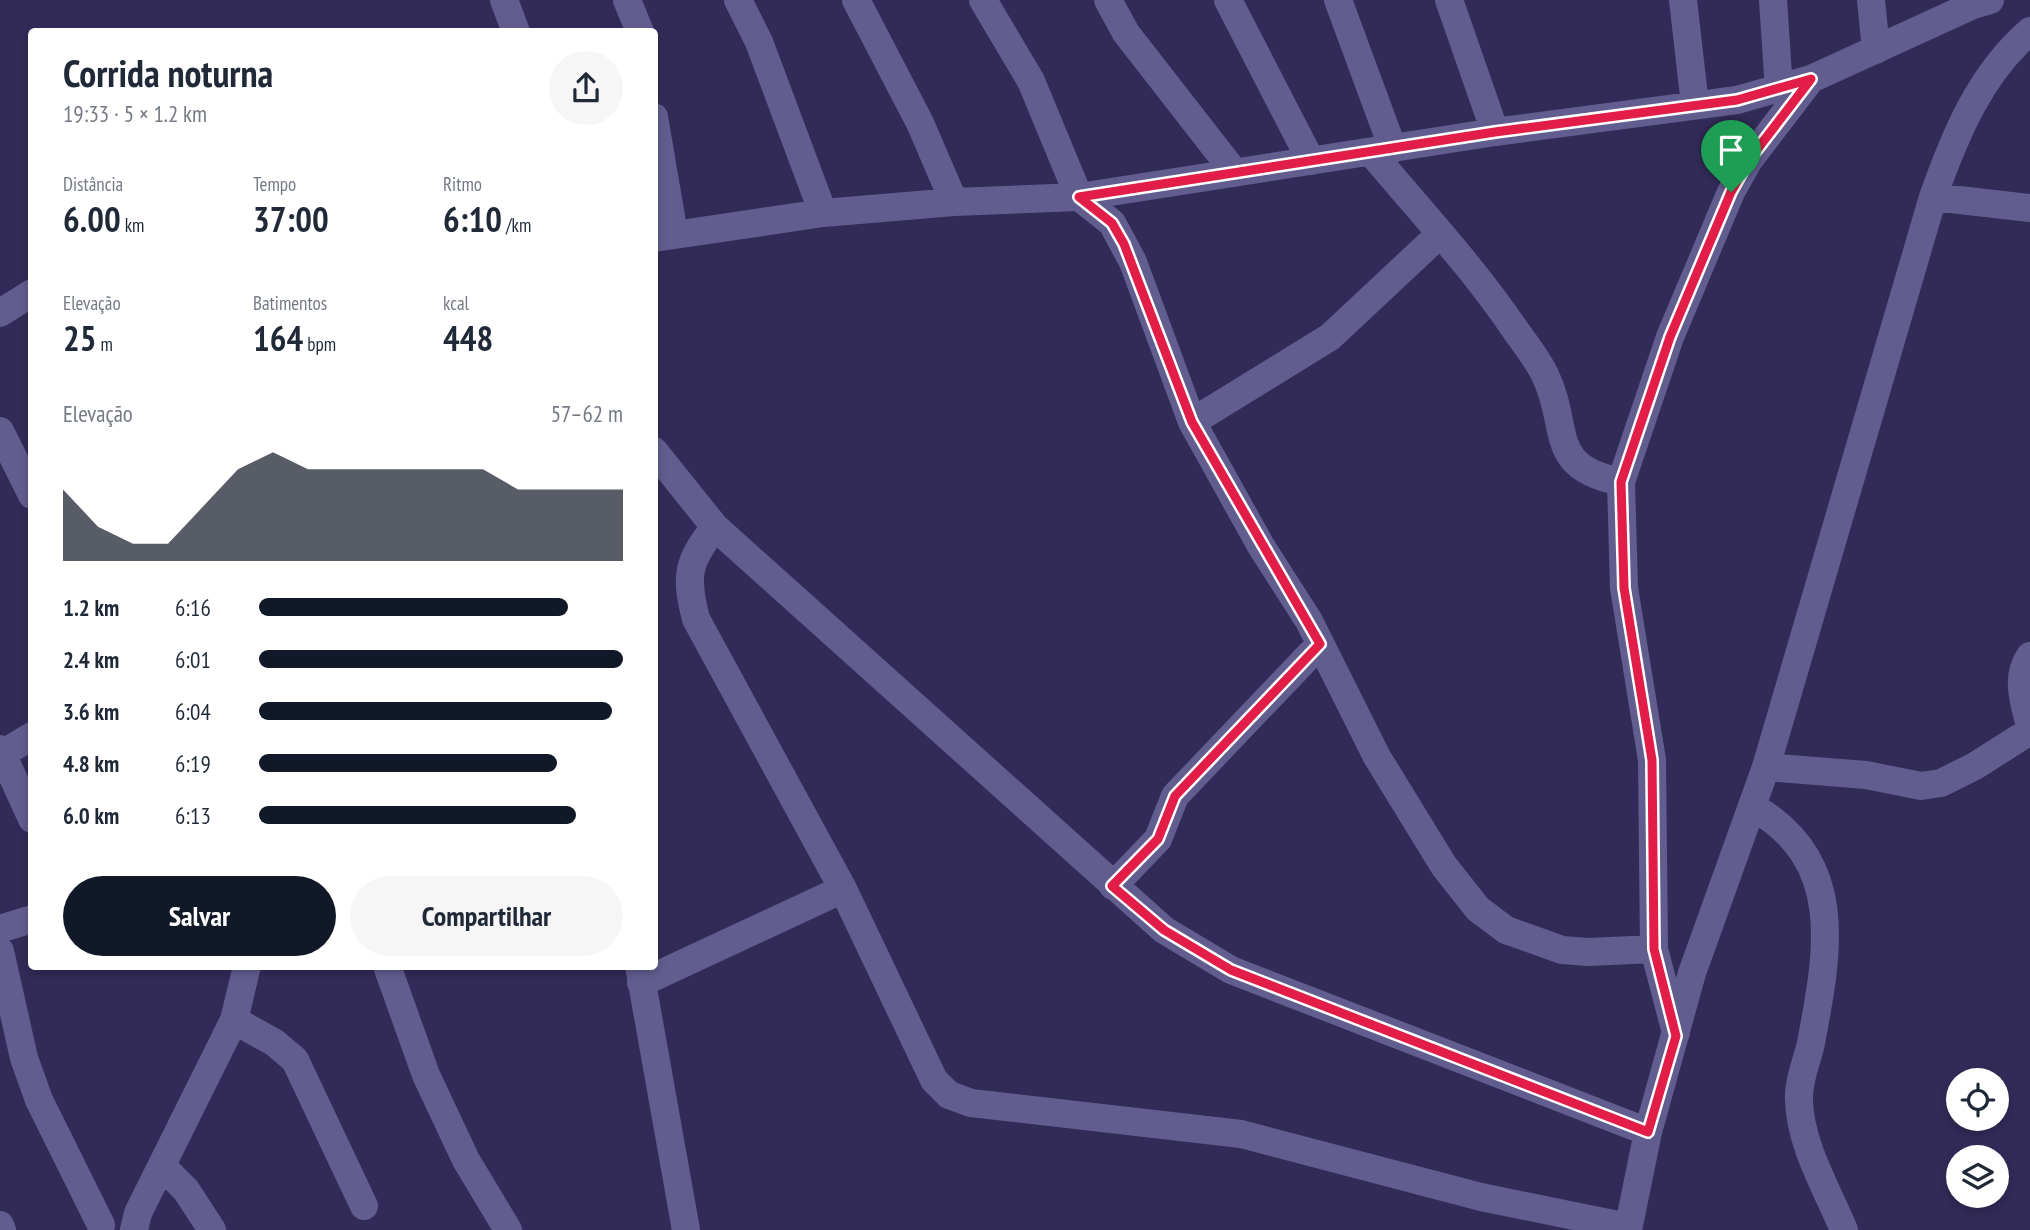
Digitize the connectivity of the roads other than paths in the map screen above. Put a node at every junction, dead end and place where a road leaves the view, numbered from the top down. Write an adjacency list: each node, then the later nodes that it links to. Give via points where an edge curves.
1 (504, 0): 14 (street)
2 (627, 0): 15 (street)
3 (738, 0): 30 (street, via 759,42)
4 (856, 0): 28 (street, via 920,123)
5 (984, 0): 26 (street, via 1031,81)
6 (1108, 0): 25 (street, via 1126,33)
7 (1228, 0): 23 (street)
8 (1338, 0): 22 (street)
9 (1449, 0): 21 (street)
10 (1683, 0): 20 (street)
11 (1773, 0): 19 (street)
12 (1871, 0): 17 (street)
13 (1979, 2): 17 (street)
14 (514, 28)
15 (638, 28)
16 (2030, 31): 27 (street, via 1985,80)
17 (1876, 50): 18 (street)
18 (1811, 79): 19 (street); 38 (street, via 1749,160 1731,192 1670,337)
19 (1779, 90): 20 (street)
20 (1695, 105): 21 (street)
21 (1495, 132): 22 (street)
22 (1382, 150): 23 (street); 31 (street)
23 (1311, 162): 25 (street)
24 (658, 165): 32 (street)
25 (1235, 173): 26 (street)
26 (1079, 197): 28 (street); 35 (street, via 1112,223 1129,253)
27 (1933, 197): 29 (street); 46 (street)
28 (954, 202): 30 (street)
29 (2030, 208)
30 (823, 213): 32 (street)
31 (1440, 234): 35 (street, via 1330,337); 38 (street, via 1493,296 1544,373 1567,452 1594,477)
32 (664, 236)
33 (28, 296): 34 (street)
34 (0, 313)
35 (1192, 422): 41 (street)
36 (0, 431): 39 (street)
37 (658, 456): 40 (street)
38 (1621, 482): 53 (street, via 1624,588 1652,760)
39 (28, 487)
40 (715, 527): 49 (street); 50 (street, via 697,549 687,583 696,619)
41 (1320, 644): 49 (street, via 1175,796 1158,839); 53 (street, via 1418,828 1478,909 1506,930 1562,950)
42 (2030, 656): 43 (street, via 2022,669)
43 (2030, 728): 46 (street, via 1975,766 1941,783 1921,786 1866,775)
44 (28, 738): 45 (street)
45 (1, 752): 48 (street)
46 (1766, 767): 47 (street)
47 (1753, 807): 60 (street, via 1692,973); 70 (street, via 1803,848 1816,875 1826,957 1798,1098 1807,1141)
48 (28, 810)
49 (1112, 886): 61 (street, via 1164,930 1231,970)
50 (843, 889): 55 (street); 66 (street, via 919,1052 934,1080 949,1095 971,1103 1241,1134 1481,1197)
51 (28, 920): 52 (street)
52 (0, 929)
53 (1654, 949): 60 (street)
54 (0, 951): 65 (street, via 24,1058)
55 (658, 966)
56 (246, 970): 59 (street)
57 (388, 970): 68 (street, via 426,1075 466,1160)
58 (640, 974): 69 (street)
59 (234, 1020): 62 (street); 63 (street, via 295,1060)
60 (1676, 1036): 61 (street)
61 (1648, 1132): 66 (street)
62 (163, 1167): 64 (street); 67 (street, via 186,1190)
63 (364, 1206)
64 (136, 1222): 65 (street)
65 (94, 1228)
66 (1628, 1229)
67 (212, 1230)
68 (508, 1230)
69 (686, 1230)
70 (1844, 1230)

